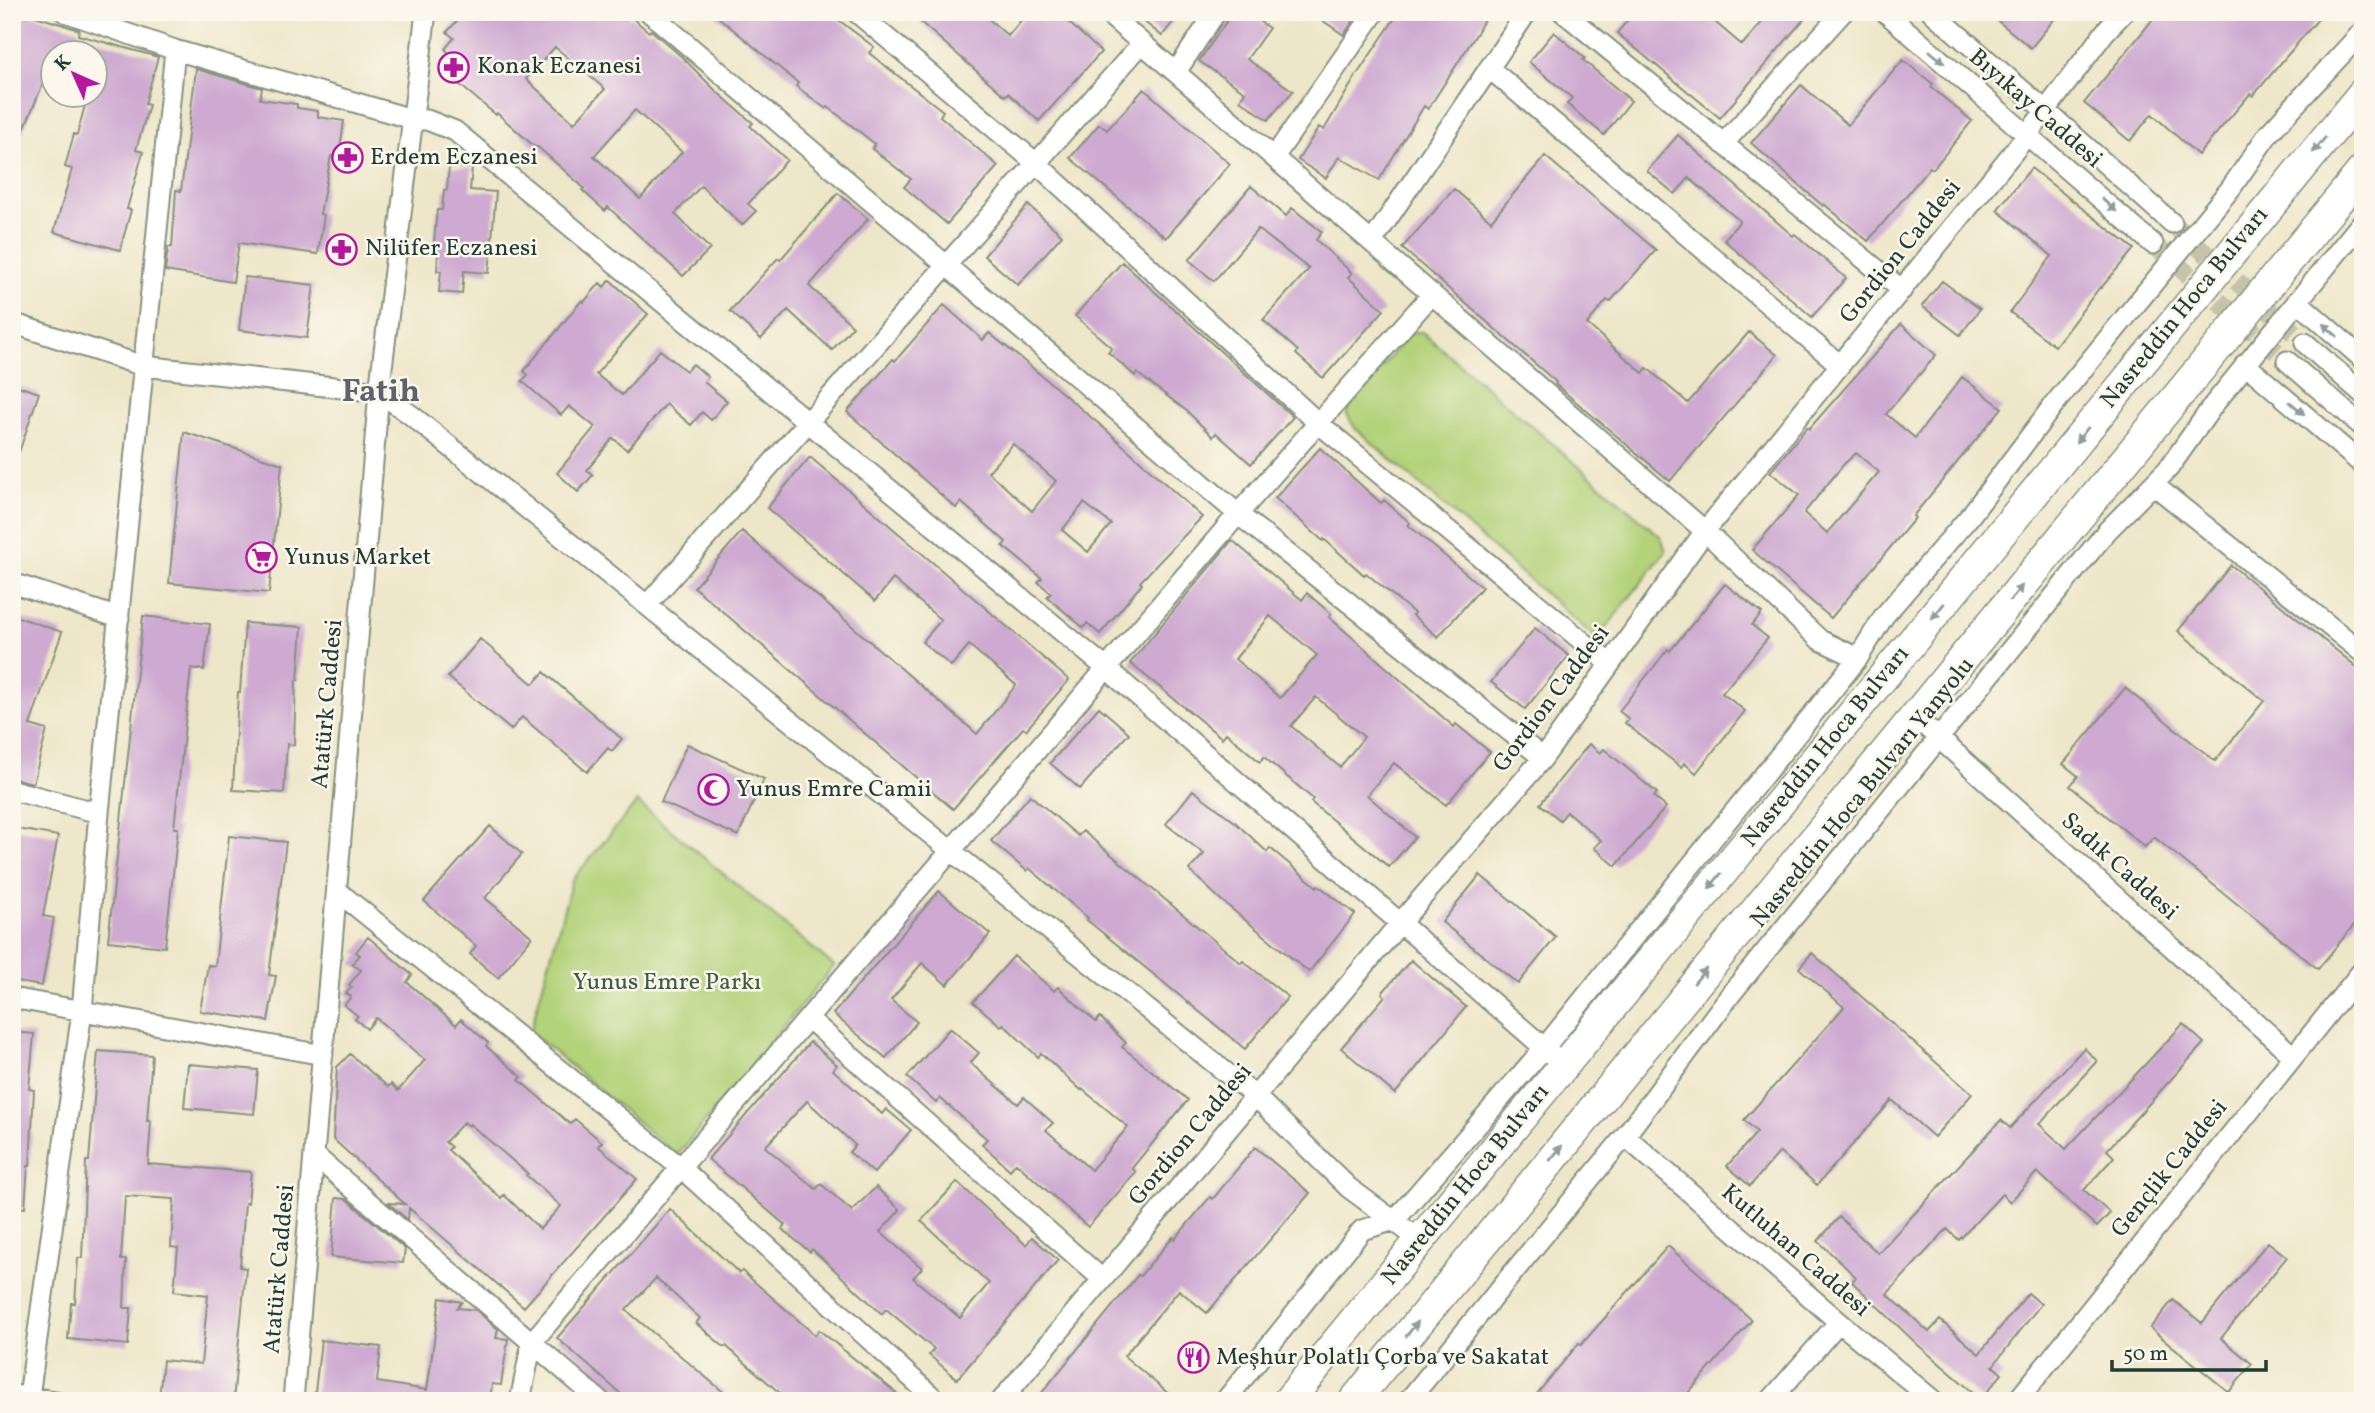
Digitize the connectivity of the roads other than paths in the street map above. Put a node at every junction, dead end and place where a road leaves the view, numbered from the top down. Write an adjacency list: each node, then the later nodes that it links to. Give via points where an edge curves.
1 (65, 12): 16 (street)
2 (426, 12): 21 (street, Atatürk Caddesi)
3 (649, 12): 31 (street)
4 (856, 12): 25 (street)
5 (1107, 12): 15 (street)
6 (1216, 12): 18 (street)
7 (1375, 12): 24 (street)
8 (1527, 12): 17 (street)
9 (1563, 12): 23 (street)
10 (1843, 12): 23 (street)
11 (1885, 12): 22 (street, Bıyıkay Caddesi, one-way to 22)
12 (1932, 12): 20 (street, Bıyıkay Caddesi)
13 (2124, 12): 20 (street, Gordion Caddesi)
14 (2363, 31): 55 (street, via 2269,133 2231,188 2052,407 1970,516 1884,616)
15 (1142, 43): 18 (street); 25 (street)
16 (175, 50): 21 (street); 41 (street)
17 (1489, 68): 29 (street); 40 (street)
18 (1175, 72): 24 (street)
19 (2363, 93): 72 (highway, Nasreddin Hoca Bulvarı, one-way to 72)
20 (2046, 111): 22 (street, Gordion Caddesi); 28 (street, Bıyıkay Caddesi)
21 (412, 119): 42 (street, Atatürk Caddesi); 44 (street, via 455,131)
22 (2028, 134): 30 (street, Bıyıkay Caddesi, one-way to 30); 32 (street, Gordion Caddesi)
23 (1723, 144): 32 (street)
24 (1274, 158): 29 (street)
25 (1036, 163): 31 (street); 45 (street)
26 (2363, 170): 58 (highway, Nasreddin Hoca Bulvarı, one-way to 26)
27 (2363, 221): 34 (street, Nasreddin Hoca Bulvarı Yanyolu)
28 (2172, 223)
29 (1372, 242): 33 (street)
30 (2153, 244)
31 (946, 265): 44 (street); 49 (street)
32 (1902, 290): 40 (street, Gordion Caddesi)
33 (1432, 294): 45 (street); 50 (street)
34 (2297, 301): 37 (street, one-way to 34); 39 (street, Nasreddin Hoca Bulvarı Yanyolu)
35 (12, 323): 41 (street)
36 (2305, 343): 43 (street)
37 (2363, 359)
38 (2287, 361): 46 (street)
39 (2245, 364): 47 (street, one-way to 47); 48 (street, Nasreddin Hoca Bulvarı Yanyolu)
40 (1840, 365): 50 (street, Gordion Caddesi)
41 (143, 366): 42 (street); 53 (street)
42 (379, 392): 52 (street); 64 (street, Atatürk Caddesi)
43 (2363, 394)
44 (807, 422): 52 (street); 57 (street)
45 (1317, 422): 49 (street); 56 (street)
46 (2363, 427)
47 (2363, 465)
48 (2154, 485): 54 (street); 59 (street, Nasreddin Hoca Bulvarı Yanyolu, via 2107,531)
49 (1238, 514): 57 (street); 60 (street)
50 (1706, 531): 55 (street, via 1820,640); 56 (street, Gordion Caddesi)
51 (12, 583): 53 (street)
52 (647, 605): 63 (street)
53 (119, 618): 62 (street)
54 (2363, 653)
55 (1858, 658): 72 (street)
56 (1610, 664): 60 (street, Gordion Caddesi)
57 (1106, 668): 63 (street); 65 (street)
58 (1913, 715): 59 (street, Sadık Caddesi); 91 (highway, Nasreddin Hoca Bulvarı, one-way to 58)
59 (1939, 738): 71 (street, Sadık Caddesi); 74 (street, Nasreddin Hoca Bulvarı Yanyolu, via 1731,994)
60 (1543, 758): 65 (street, Gordion Caddesi)
61 (12, 790): 62 (street)
62 (99, 813): 68 (street)
63 (951, 850): 69 (street); 73 (street)
64 (337, 891): 70 (street, Atatürk Caddesi); 76 (street)
65 (1400, 923): 72 (street); 73 (street, Gordion Caddesi)
66 (2363, 970): 71 (street, Gençlik Caddesi)
67 (12, 998): 68 (street)
68 (82, 1011): 70 (street); 82 (street)
69 (808, 1018): 76 (street); 79 (street)
70 (323, 1055): 75 (street, Atatürk Caddesi)
71 (2292, 1055): 95 (street, Gençlik Caddesi)
72 (1555, 1056): 77 (street); 78 (highway, Nasreddin Hoca Bulvarı)
73 (1255, 1096): 77 (street, via 1349,1188); 79 (street, Gordion Caddesi)
74 (1625, 1136): 80 (street, Kutluhan Caddesi); 92 (street, Nasreddin Hoca Bulvarı Yanyolu)
75 (314, 1154): 81 (street); 84 (street, Atatürk Caddesi)
76 (680, 1167): 81 (street); 87 (street)
77 (1395, 1220): 78 (street); 89 (street, via 1362,1230)
78 (1420, 1240): 90 (highway, Nasreddin Hoca Bulvarı)
79 (1102, 1279): 88 (street, Gordion Caddesi)
80 (1839, 1322): 93 (street); 94 (street, Kutluhan Caddesi)
81 (531, 1342): 85 (street); 86 (street)
82 (20, 1396): 83 (street)
83 (55, 1401)
84 (293, 1401)
85 (520, 1401)
86 (600, 1401)
87 (937, 1401)
88 (1001, 1401)
89 (1225, 1401)
90 (1288, 1401)
91 (1353, 1401)
92 (1408, 1401)
93 (1770, 1401)
94 (1934, 1401)
95 (2017, 1401)

